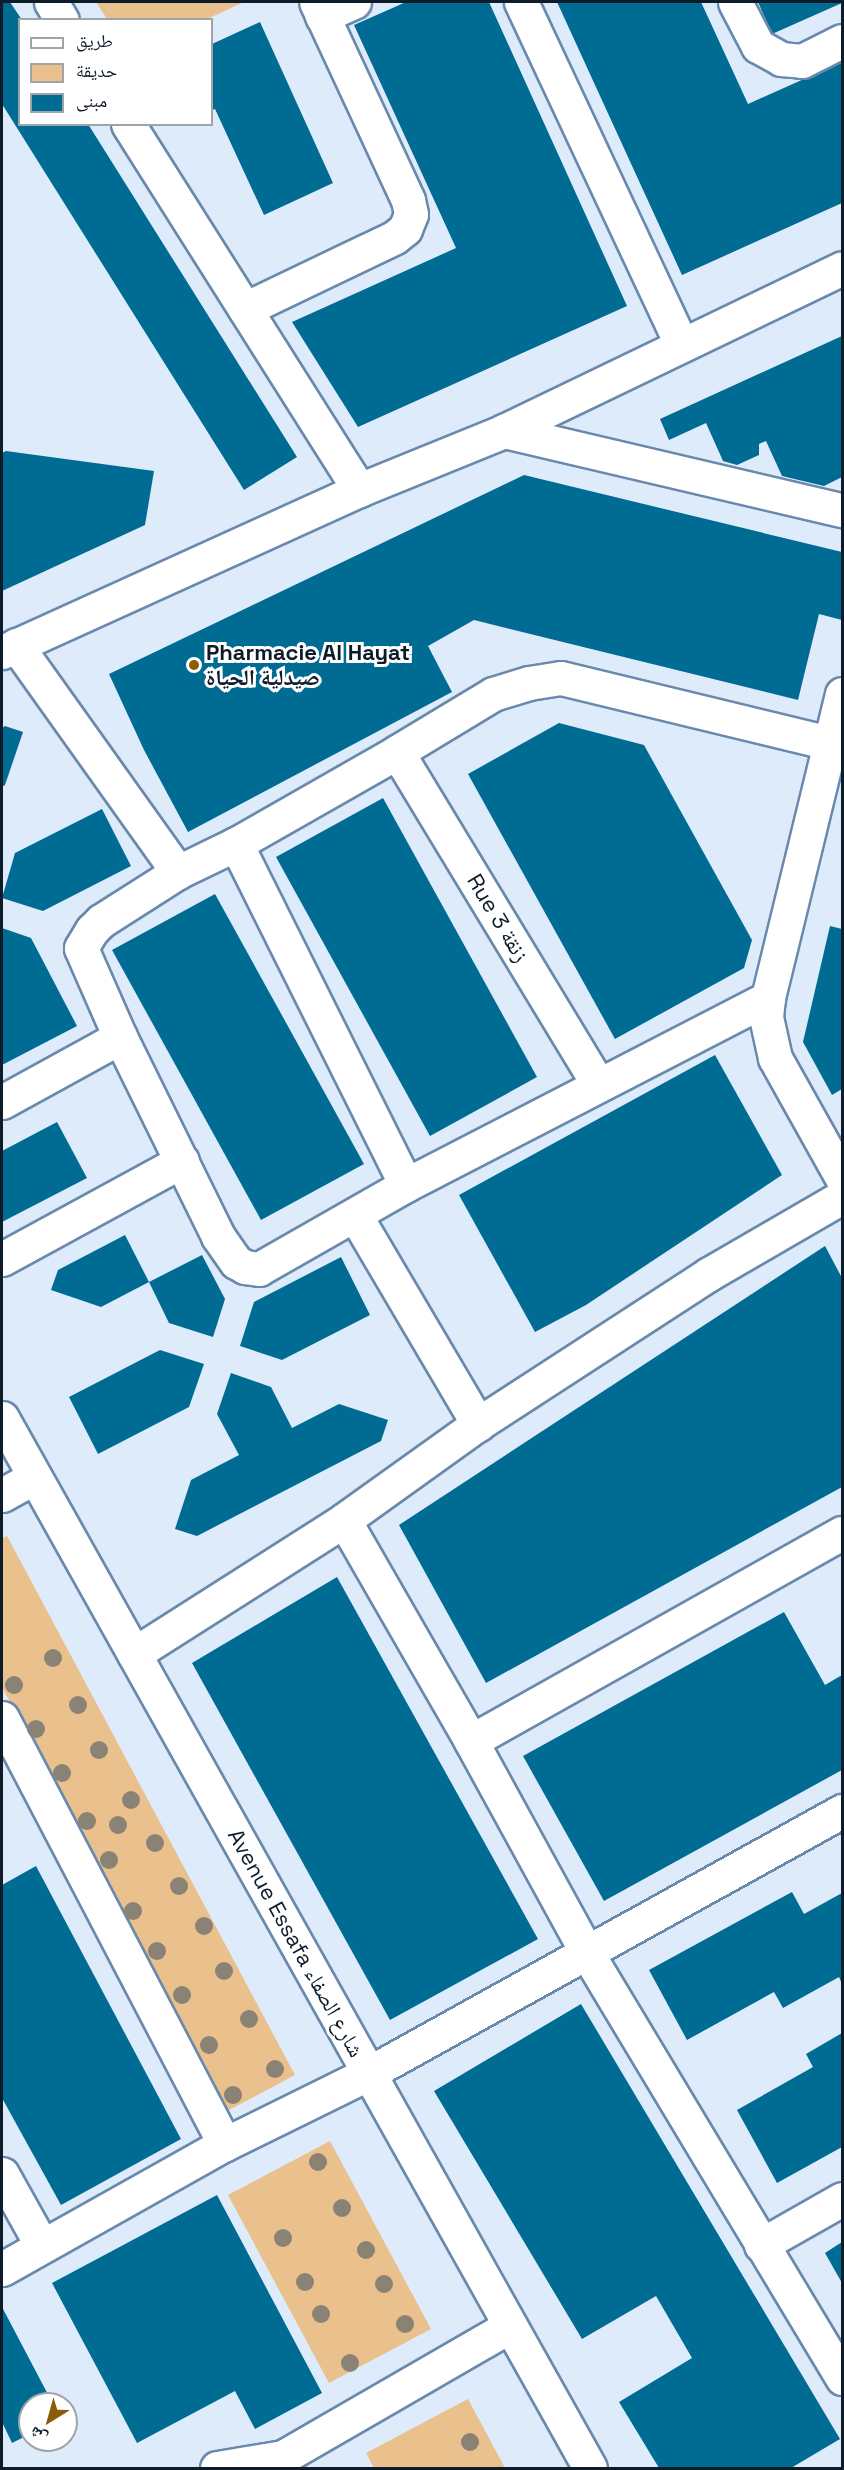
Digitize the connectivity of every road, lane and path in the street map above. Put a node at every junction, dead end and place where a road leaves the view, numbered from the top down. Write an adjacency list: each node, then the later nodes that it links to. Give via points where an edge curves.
1 (51, 2): 6 (street)
2 (354, 2): 5 (street)
3 (521, 2): 11 (street)
4 (735, 2): 7 (street, via 758,46 782,59 802,61)
5 (319, 9): 10 (street, via 411,214 405,229 395,237)
6 (61, 18)
7 (843, 41)
8 (129, 126): 10 (street)
9 (843, 268): 11 (street)
10 (245, 309): 13 (street)
11 (681, 344): 12 (street)
12 (504, 431): 13 (street); 14 (street)
13 (359, 490): 15 (street)
14 (843, 510)
15 (9, 648): 20 (street)
16 (843, 694): 17 (street)
17 (837, 745): 18 (street, via 561,678 493,694); 21 (street)
18 (397, 752): 19 (street); 23 (street, Rue 3 زنقة)
19 (236, 843): 20 (street); 27 (street)
20 (178, 872): 22 (street, via 101,921 81,948)
21 (768, 998): 23 (street); 26 (street, via 766,1017 775,1058)
22 (120, 1037): 24 (street); 25 (street)
23 (598, 1084): 27 (street)
24 (2, 1102)
25 (182, 1161): 29 (street, via 218,1236 229,1254 244,1267 259,1269); 30 (street)
26 (843, 1178)
27 (406, 1185): 29 (street)
28 (843, 1197): 32 (street, via 709,1274)
29 (355, 1215): 32 (street)
30 (2, 1259)
31 (2, 1418): 33 (street, Avenue Essafa شارع الصفاء)
32 (478, 1424): 35 (street)
33 (34, 1477): 34 (street); 37 (street, Avenue Essafa شارع الصفاء)
34 (2, 1495)
35 (344, 1520): 37 (street); 39 (street)
36 (843, 1533): 39 (street)
37 (134, 1654): 42 (street, Avenue Essafa شارع الصفاء)
38 (2, 1718): 43 (street)
39 (471, 1741): 41 (street)
40 (843, 1811): 41 (street)
41 (587, 1953): 42 (street); 46 (street)
42 (369, 2073): 43 (street); 49 (street, Avenue Essafa شارع الصفاء)
43 (225, 2145): 47 (street)
44 (2, 2174): 47 (street)
45 (843, 2199): 46 (street)
46 (761, 2245): 50 (street)
47 (42, 2246): 48 (street)
48 (2, 2269)
49 (510, 2326): 51 (street, via 283,2457); 52 (street, Avenue Essafa شارع الصفاء)
50 (843, 2378)
51 (217, 2469)
52 (590, 2469)

